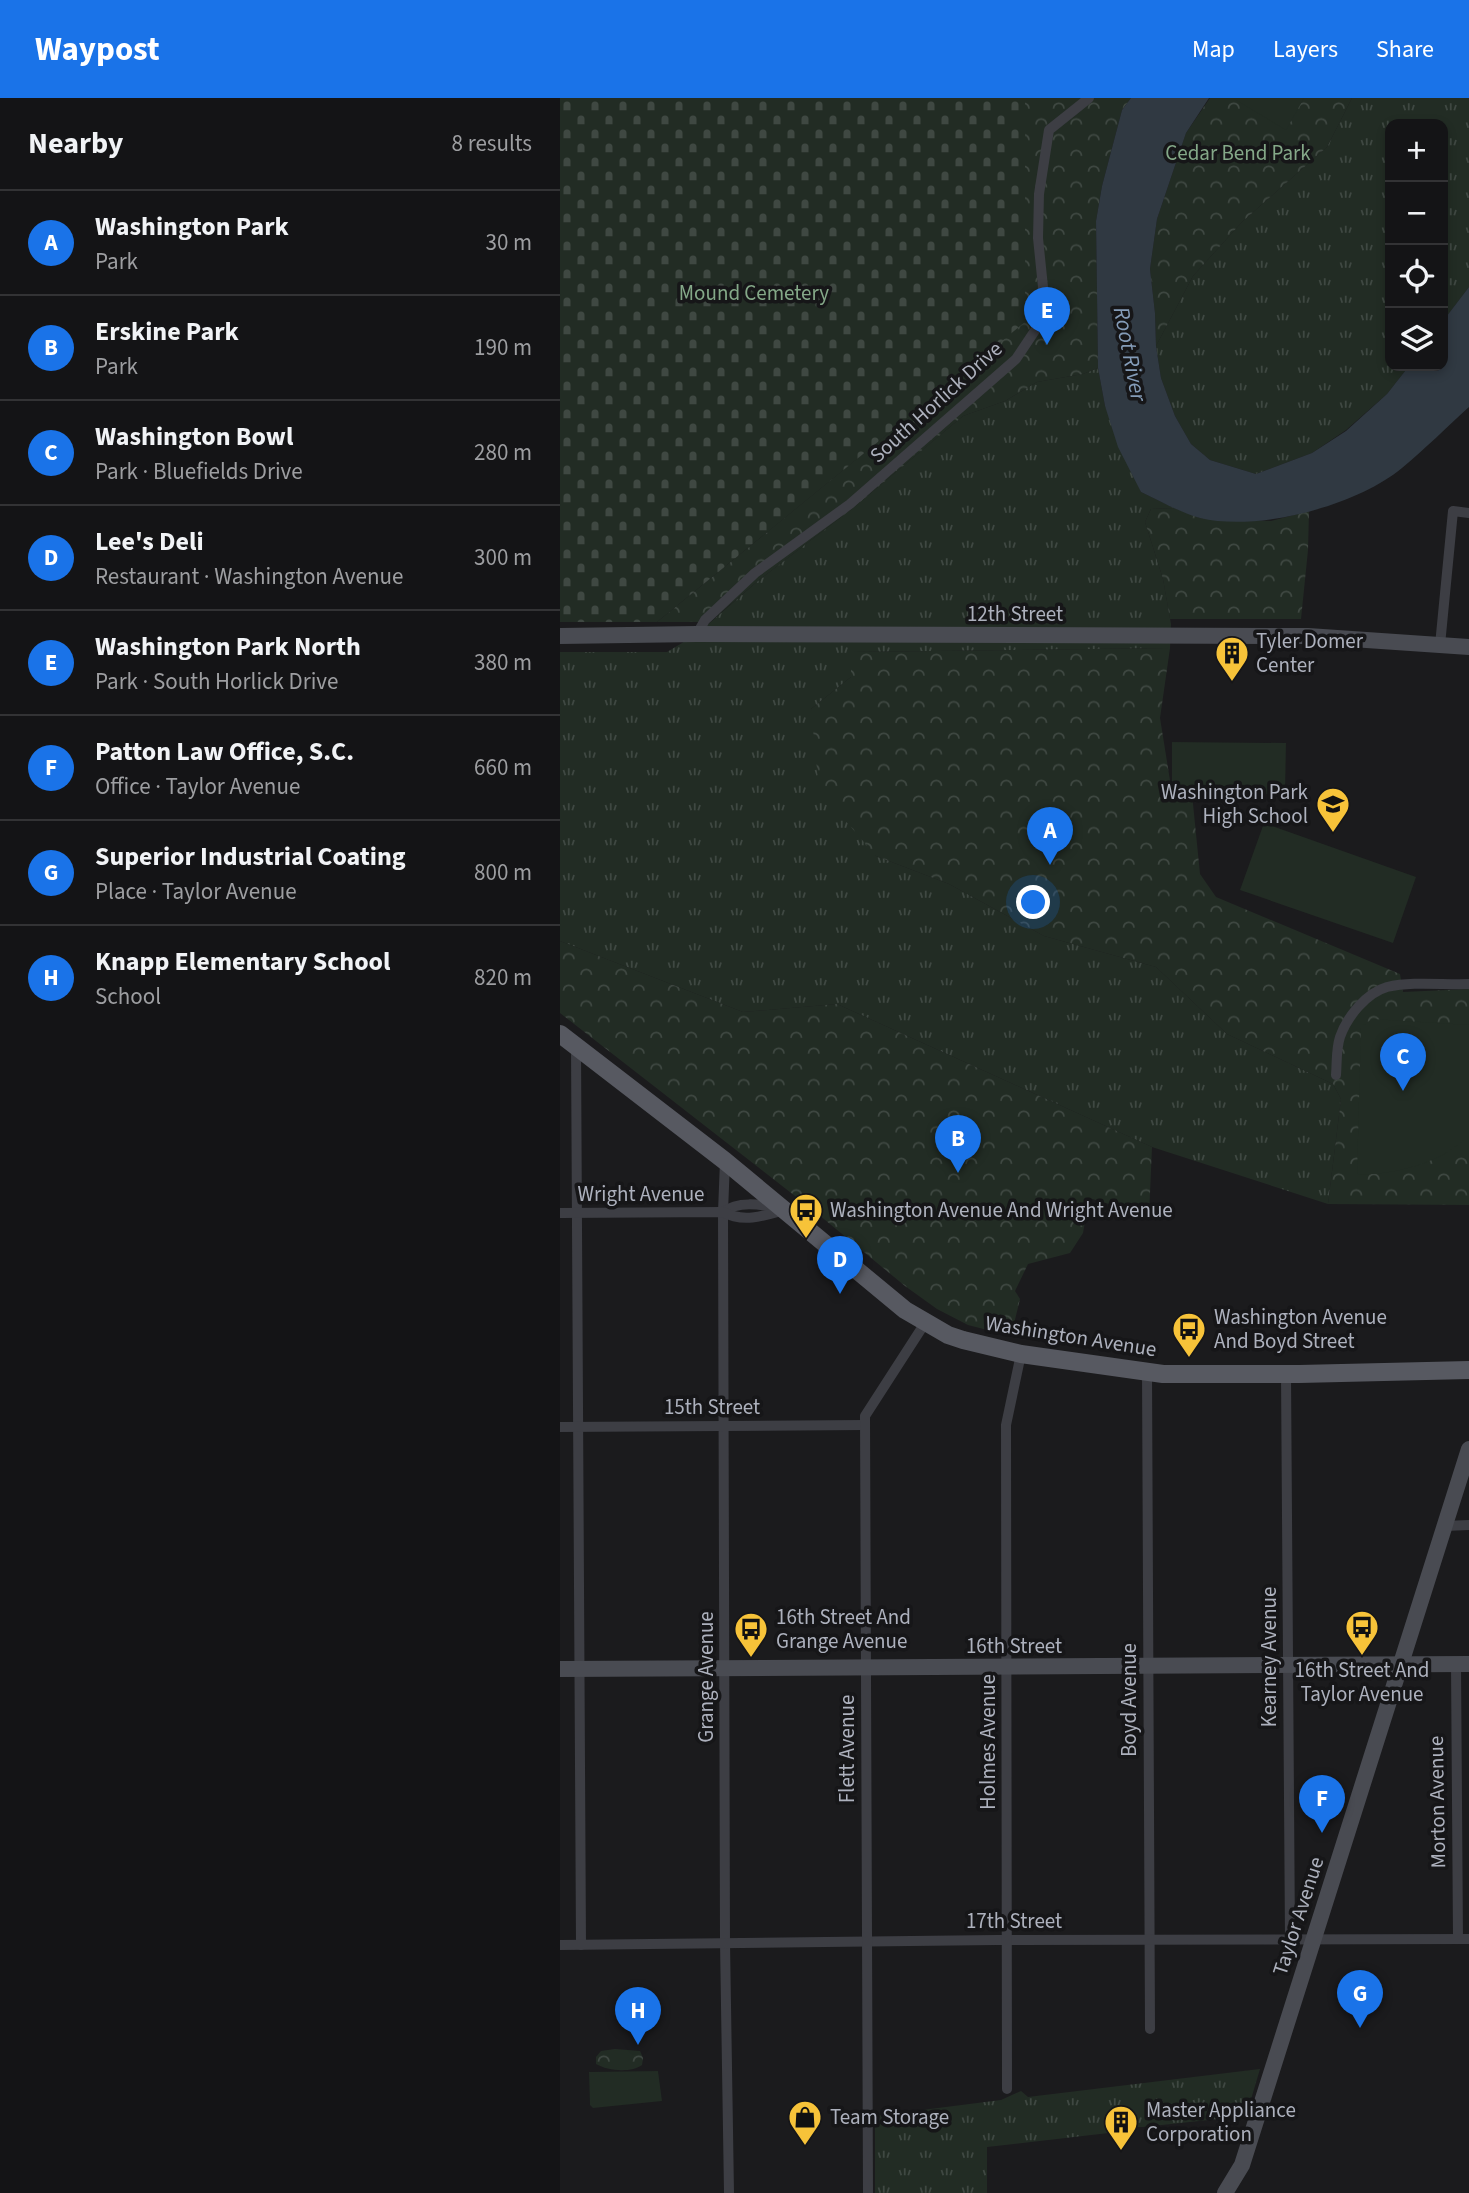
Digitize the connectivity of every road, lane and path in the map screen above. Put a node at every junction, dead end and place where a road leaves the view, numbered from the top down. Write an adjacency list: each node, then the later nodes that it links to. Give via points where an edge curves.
1 (1089, 98): 3 (street, South Horlick Drive, via 1049,130 1039,194 1040,313 1038,326 1016,359 850,504 755,573 705,620)
2 (1469, 513): 5 (street, via 1453,511)
3 (697, 634): 4 (street, 12th Street); 5 (street, 12th Street, via 1308,636)
4 (560, 636)
5 (1440, 645): 6 (street, 12th Street)
6 (1469, 648)
7 (1469, 984): 10 (street, via 1404,985 1374,992 1350,1017 1340,1036)
8 (560, 1034): 9 (main road, Washington Avenue)
9 (576, 1045): 11 (main road, Washington Avenue); 15 (street)
10 (1336, 1075)
11 (725, 1161): 12 (main road, Washington Avenue); 13 (street, Grange Avenue)
12 (784, 1210): 13 (street, Wright Avenue, via 762,1204 732,1205); 16 (main road, Washington Avenue)
13 (723, 1212): 15 (street, Wright Avenue); 24 (street, Grange Avenue)
14 (560, 1213): 15 (street, Wright Avenue)
15 (576, 1213): 23 (street)
16 (925, 1323): 17 (main road, Washington Avenue, via 963,1340); 21 (street, Flett Avenue, via 865,1416)
17 (1021, 1354): 19 (main road, Washington Avenue); 32 (street, Holmes Avenue, via 1006,1425)
18 (1469, 1370): 20 (main road, Washington Avenue)
19 (1147, 1371): 20 (main road, Washington Avenue); 31 (street, Boyd Avenue)
20 (1286, 1374): 29 (street, Kearney Avenue)
21 (865, 1425): 24 (street, 15th Street); 34 (street, Flett Avenue)
22 (560, 1427): 23 (street, 15th Street)
23 (578, 1427): 24 (street, 15th Street); 36 (street)
24 (724, 1427): 33 (street, Grange Avenue)
25 (1469, 1449): 26 (street, Taylor Avenue)
26 (1445, 1525): 27 (street); 30 (street, Taylor Avenue)
27 (1469, 1525)
28 (1462, 1664): 30 (street, 16th Street); 37 (street, Morton Avenue)
29 (1288, 1665): 30 (street, 16th Street); 31 (street, 16th Street); 40 (street, Kearney Avenue)
30 (1401, 1665): 41 (street, Taylor Avenue)
31 (1149, 1666): 32 (street, 16th Street); 39 (street, Boyd Avenue)
32 (1007, 1667): 34 (street, 16th Street); 38 (street, Holmes Avenue)
33 (726, 1668): 34 (street, 16th Street); 36 (street, 16th Street); 43 (street, Grange Avenue)
34 (867, 1668): 42 (street, Flett Avenue)
35 (560, 1669): 36 (street, 16th Street)
36 (580, 1669): 45 (street)
37 (1463, 1939): 41 (street, 17th Street)
38 (1006, 1940): 39 (street, 17th Street); 42 (street, 17th Street); 47 (street, Holmes Avenue)
39 (1148, 1940): 40 (street, 17th Street); 46 (street, Boyd Avenue)
40 (1290, 1940): 41 (street, 17th Street)
41 (1313, 1940): 50 (street, Taylor Avenue, via 1241,2165)
42 (865, 1941): 43 (street, 17th Street); 49 (street, Flett Avenue)
43 (725, 1942): 45 (street, 17th Street); 48 (street, Grange Avenue)
44 (560, 1945): 45 (street, 17th Street)
45 (581, 1945)
46 (1150, 2029)
47 (1007, 2088)
48 (729, 2193)
49 (868, 2193)
50 (1225, 2193)

